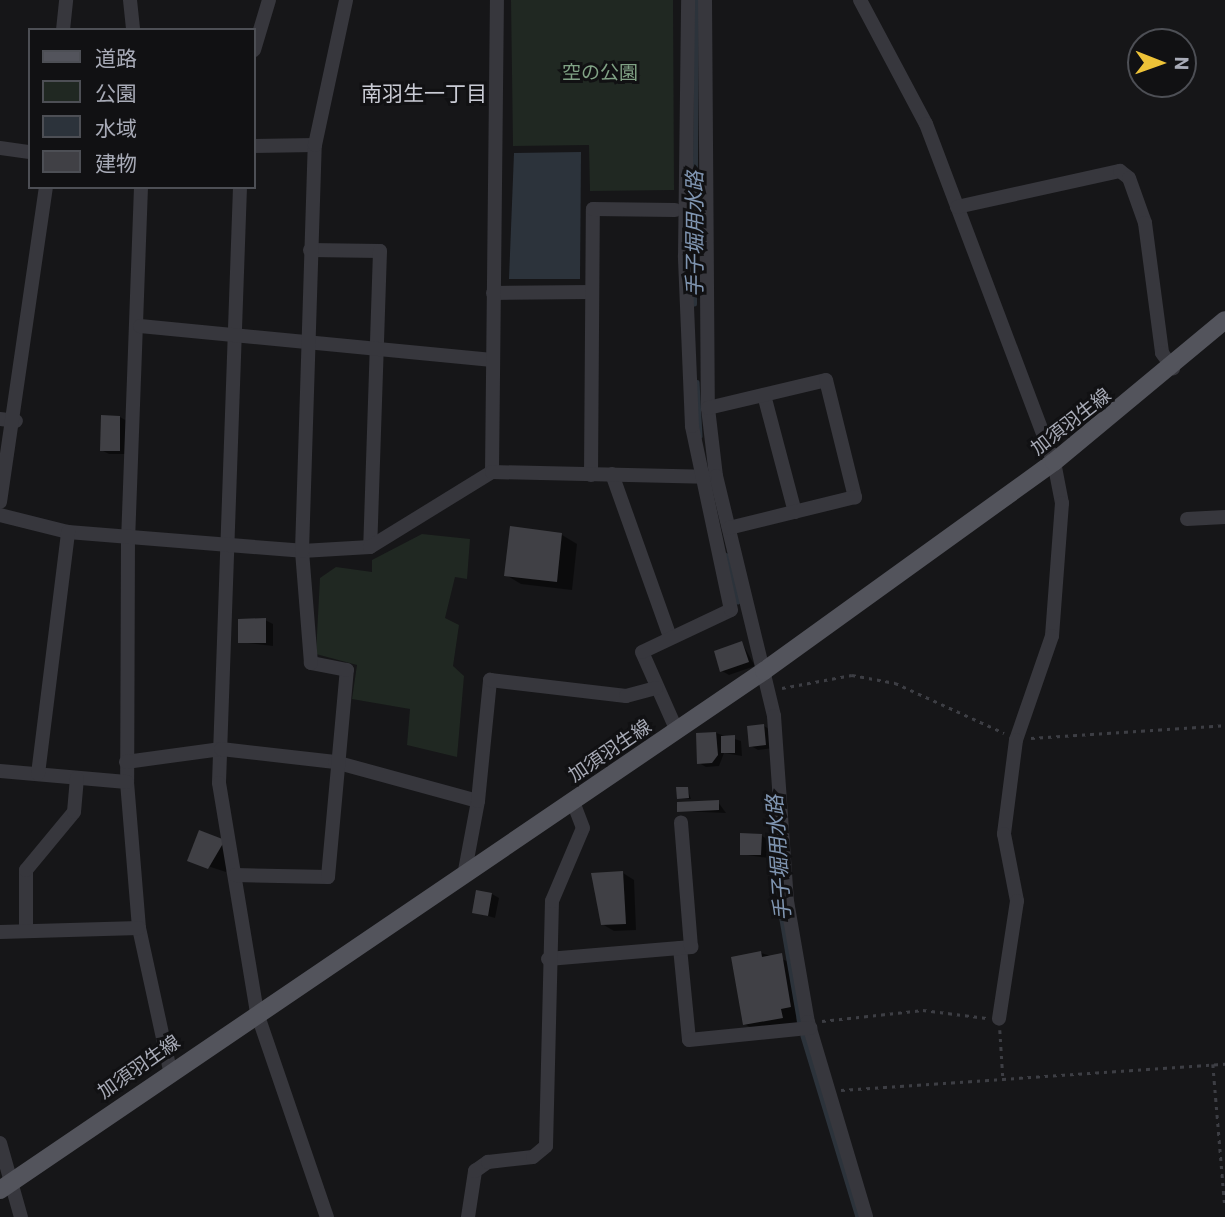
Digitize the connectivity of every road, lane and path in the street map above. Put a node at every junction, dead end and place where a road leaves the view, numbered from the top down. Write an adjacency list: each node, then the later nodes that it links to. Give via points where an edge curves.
1 (66, 0): 9 (street)
2 (130, 0): 10 (street)
3 (269, 0): 11 (street)
4 (346, 0): 12 (street)
5 (497, 0): 23 (street)
6 (688, 0): 40 (street, via 686,326)
7 (705, 0): 32 (street)
8 (860, 0): 19 (street, via 926,124)
9 (63, 28)
10 (132, 28)
11 (256, 43)
12 (315, 145): 13 (street); 21 (street)
13 (256, 146)
14 (0, 148): 15 (street)
15 (28, 152)
16 (46, 189): 34 (street)
17 (141, 189): 25 (street)
18 (240, 189): 26 (street)
19 (957, 208): 30 (street, via 1120,171 1129,178 1145,223 1162,353); 35 (street)
20 (675, 210): 22 (street, via 593,209)
21 (310, 250): 27 (street); 28 (street, via 380,251)
22 (592, 292): 23 (street); 38 (street)
23 (493, 293): 29 (street)
24 (1225, 320): 30 (main road, 加須羽生線)
25 (140, 326): 26 (street); 48 (street)
26 (230, 336): 27 (street); 50 (street)
27 (306, 344): 28 (street); 51 (street)
28 (378, 352): 29 (street); 49 (street)
29 (492, 360): 36 (street)
30 (1173, 368): 35 (main road, 加須羽生線)
31 (764, 395): 32 (street); 42 (street); 42 (street, via 826,380 855,497)
32 (708, 408): 39 (street)
33 (0, 419): 34 (street)
34 (16, 421): 41 (street)
35 (1054, 463): 53 (main road, 加須羽生線); 58 (street, via 1062,503 1052,636)
36 (492, 472): 38 (street); 49 (street)
37 (612, 474): 38 (street); 40 (street); 52 (street)
38 (591, 475)
39 (716, 476): 40 (street); 46 (street)
40 (698, 477): 52 (street, via 731,610)
41 (0, 502)
42 (795, 512): 46 (street)
43 (0, 515): 47 (street)
44 (1225, 517): 45 (street)
45 (1187, 519)
46 (729, 528): 53 (street)
47 (68, 532): 48 (street); 63 (street)
48 (128, 536): 50 (street); 60 (street)
49 (370, 547): 51 (street)
50 (225, 549): 51 (street); 59 (street)
51 (302, 551): 61 (street, via 311,663 347,670)
52 (670, 637): 54 (street, via 642,652)
53 (764, 671): 55 (street); 57 (main road, 加須羽生線)
54 (656, 688): 57 (street); 66 (street, via 626,696 490,680)
55 (769, 691): 58 (path, via 852,675 873,679); 78 (street, via 780,758 787,901)
56 (1225, 726): 58 (path, via 1100,738)
57 (677, 731): 67 (main road, 加須羽生線)
58 (1017, 737): 77 (street, via 1004,834 1017,901)
59 (220, 749): 60 (street); 61 (street); 69 (street, via 219,783)
60 (126, 762): 65 (street)
61 (335, 762): 66 (street); 69 (street, via 328,877)
62 (0, 771): 63 (street)
63 (38, 774): 64 (street)
64 (77, 778): 65 (street); 72 (street, via 74,812 26,870)
65 (127, 782): 71 (street)
66 (478, 801): 70 (street)
67 (573, 802): 70 (main road, 加須羽生線); 75 (street, via 583,828 552,901)
68 (681, 822): 74 (street, via 691,947)
69 (235, 875): 76 (street)
70 (464, 876): 76 (main road, 加須羽生線)
71 (139, 928): 72 (street); 81 (street)
72 (26, 931): 73 (street)
73 (0, 932)
74 (680, 948): 75 (street); 78 (street, via 690,1040)
75 (548, 960): 89 (street, via 553,1050 546,1146 533,1157 488,1162 475,1171)
76 (257, 1013): 81 (main road, 加須羽生線); 88 (street)
77 (999, 1019): 78 (path, via 923,1010); 82 (path)
78 (809, 1025): 83 (street)
79 (1213, 1064): 80 (path); 82 (path); 86 (path)
80 (1225, 1064)
81 (170, 1070): 85 (main road, 加須羽生線)
82 (1003, 1079): 83 (path)
83 (827, 1093): 90 (street)
84 (0, 1143): 85 (street)
85 (4, 1187): 87 (street)
86 (1225, 1206)
87 (21, 1217)
88 (327, 1217)
89 (468, 1217)
90 (866, 1217)

